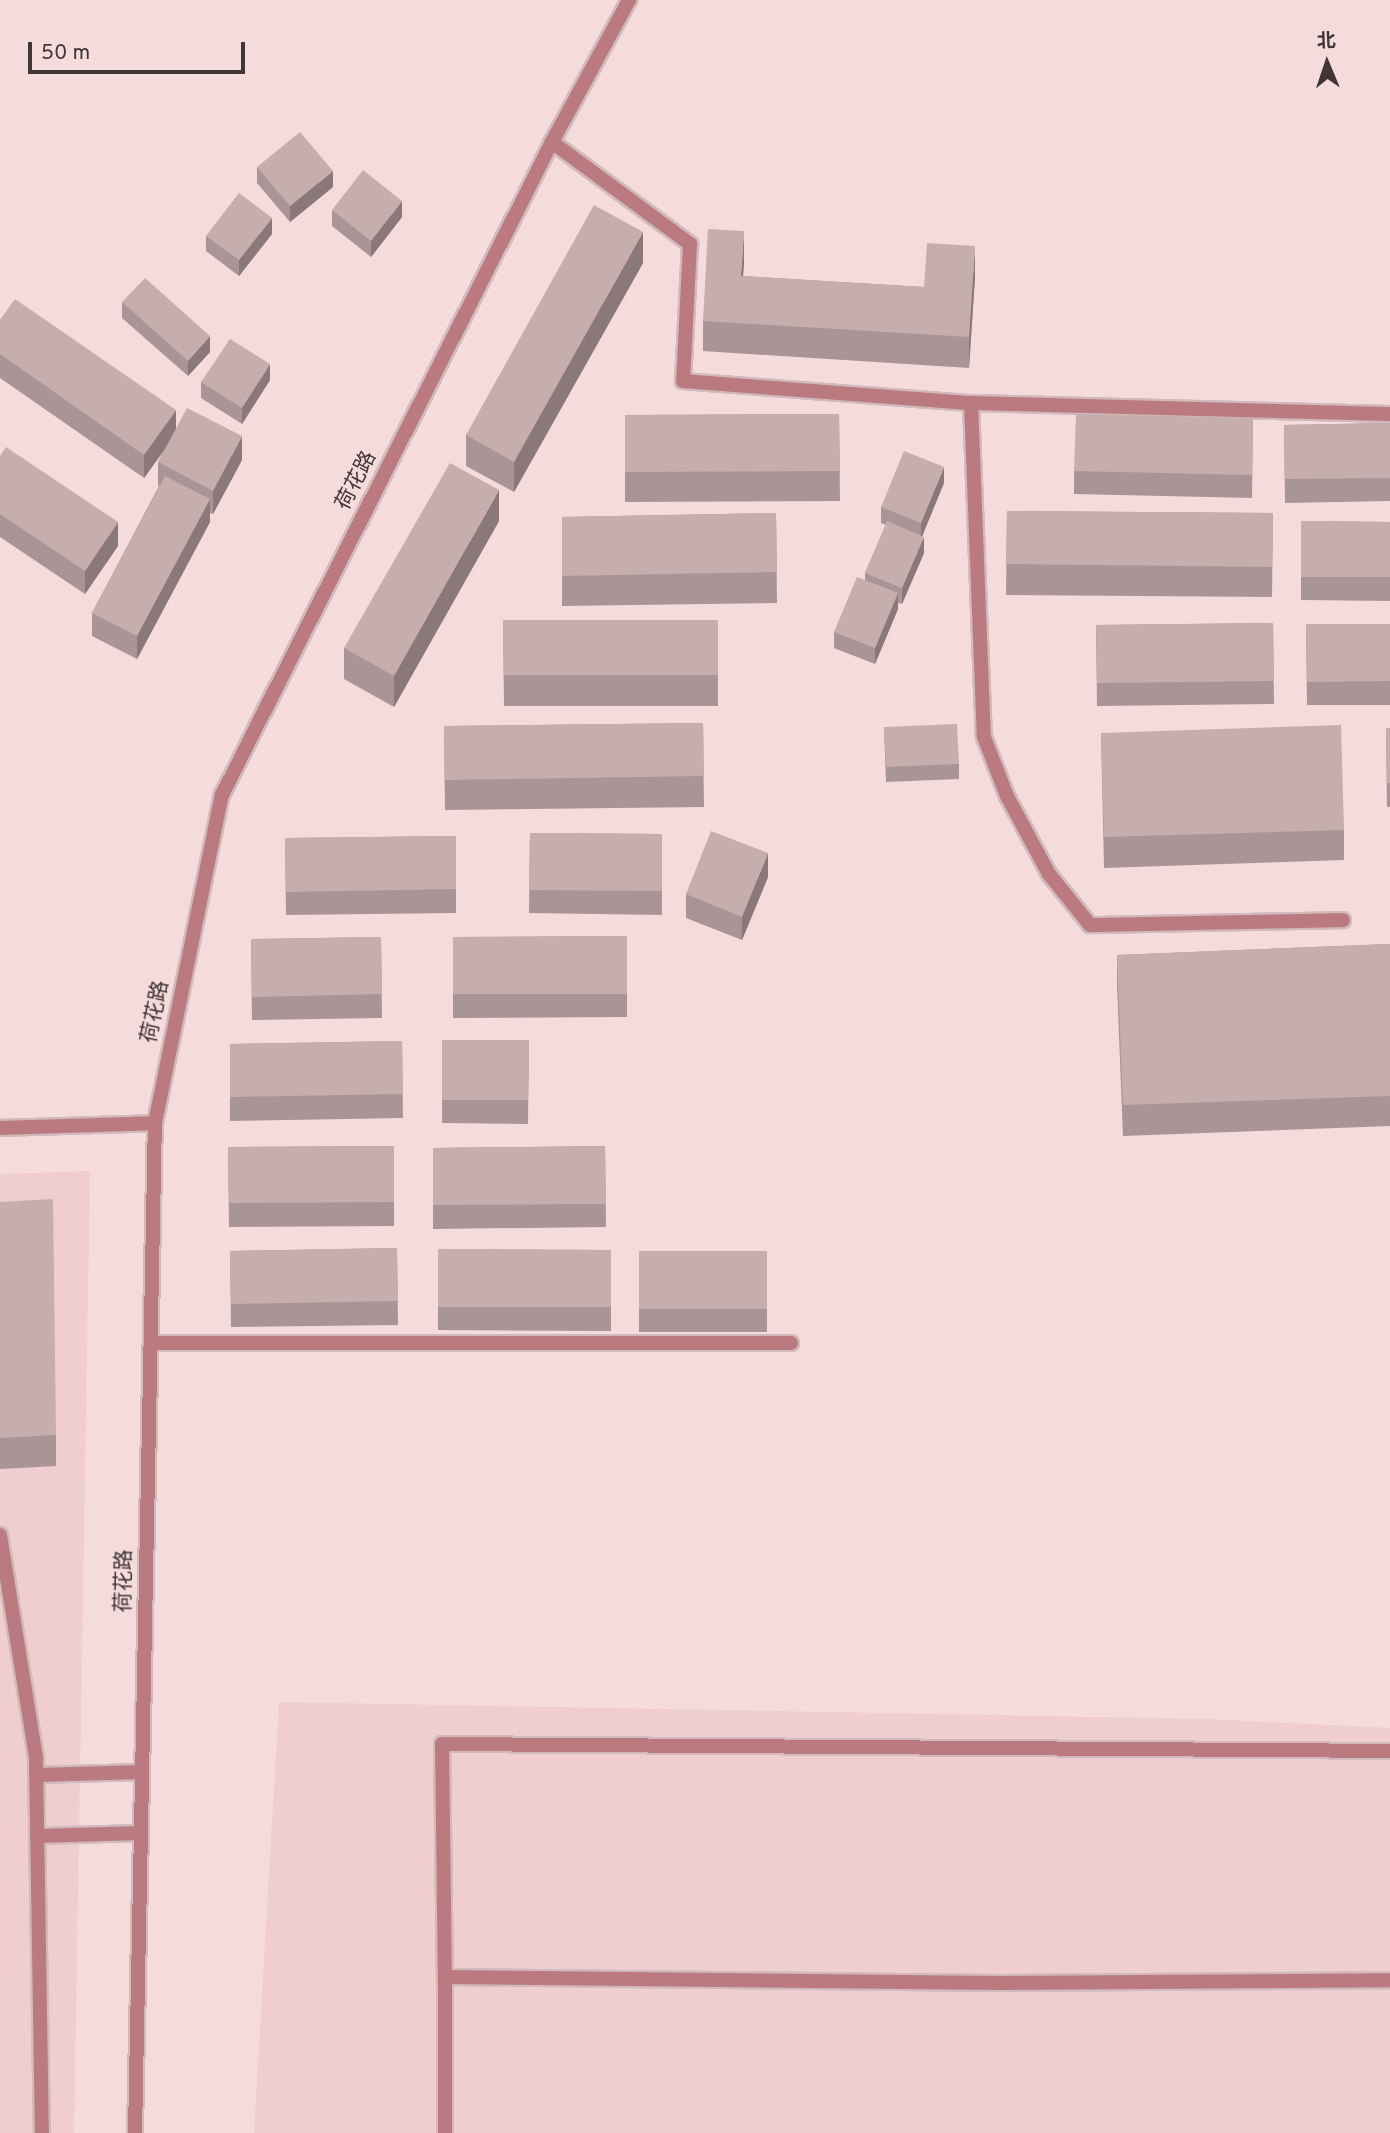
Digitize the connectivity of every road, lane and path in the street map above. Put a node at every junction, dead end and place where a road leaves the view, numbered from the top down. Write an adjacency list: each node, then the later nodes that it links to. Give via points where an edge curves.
1 (629, 0): 2 (street, 荷花路)
2 (552, 142): 3 (street, via 690,244 683,381); 6 (street, 荷花路, via 222,794)
3 (971, 403): 4 (street); 5 (street, via 984,737 1007,796 1049,874 1090,926)
4 (1390, 414)
5 (1343, 920)
6 (155, 1123): 7 (street); 8 (street, 荷花路)
7 (0, 1128)
8 (151, 1343): 9 (street); 12 (street, 荷花路)
9 (791, 1343)
10 (0, 1535): 13 (street)
11 (1390, 1751): 17 (street, via 442,1744)
12 (142, 1772): 13 (street); 14 (street, 荷花路)
13 (36, 1775): 15 (street)
14 (141, 1833): 15 (street); 19 (street, 荷花路)
15 (37, 1836): 18 (street)
16 (1390, 1980): 17 (street, via 1002,1983 445,1977)
17 (445, 1988): 20 (street)
18 (41, 2133)
19 (135, 2133)
20 (445, 2133)

